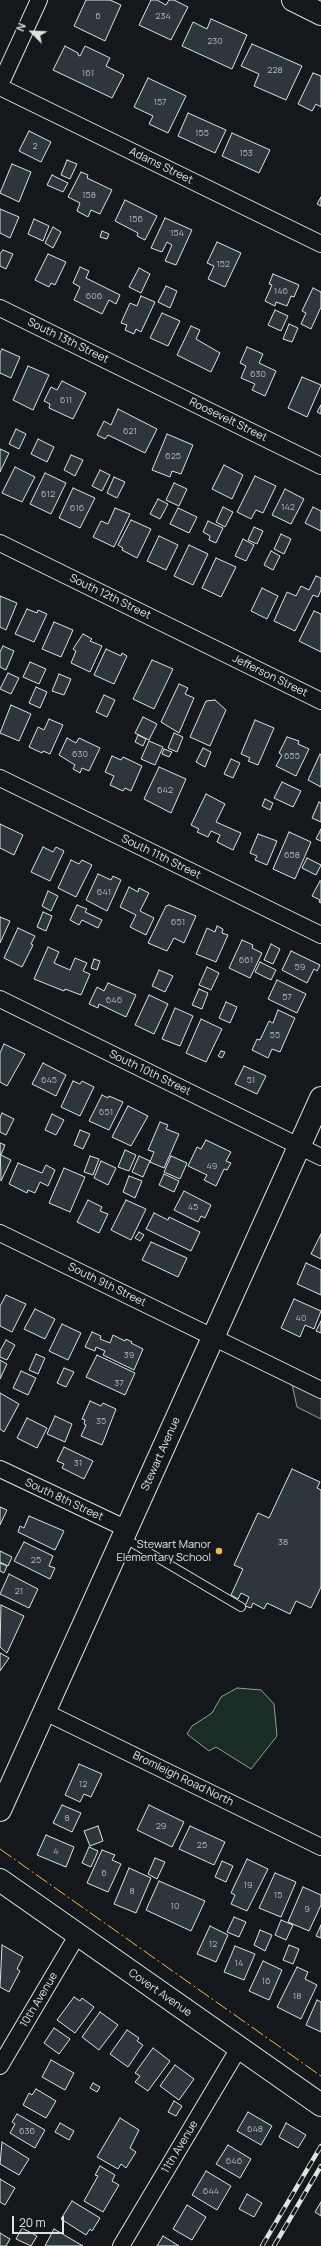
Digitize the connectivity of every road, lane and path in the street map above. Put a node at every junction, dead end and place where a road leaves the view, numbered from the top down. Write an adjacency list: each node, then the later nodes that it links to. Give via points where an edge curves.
1 (39, 0): 4 (street)
2 (293, 0): 3 (main road)
3 (321, 14)
4 (0, 86): 5 (street, Adams Street)
5 (321, 244)
6 (0, 308): 7 (street, South 13th Street)
7 (135, 374): 8 (street, Roosevelt Street)
8 (321, 466)
9 (0, 543): 10 (street, South 12th Street)
10 (220, 651): 11 (street, Jefferson Street)
11 (321, 701)
12 (0, 778): 13 (street, South 11th Street)
13 (321, 935)
14 (0, 999): 16 (street, South 10th Street)
15 (321, 1098): 16 (main road, Stewart Avenue)
16 (299, 1146): 17 (street, South 10th Street); 19 (main road, Stewart Avenue)
17 (321, 1157)
18 (0, 1233): 19 (street, South 9th Street)
19 (213, 1338): 20 (street, South 9th Street); 22 (main road, Stewart Avenue)
20 (321, 1390)
21 (0, 1469): 22 (street, South 8th Street)
22 (125, 1534): 23 (lane); 24 (main road, Stewart Avenue)
23 (240, 1607)
24 (44, 1712): 25 (main road, Stewart Avenue); 26 (street, Bromleigh Road North)
25 (0, 1810)
26 (321, 1847)
27 (0, 1880): 28 (main road, Covert Avenue)
28 (78, 1934): 29 (main road, Covert Avenue); 30 (street, 10th Avenue)
29 (239, 2048): 31 (main road, Covert Avenue); 32 (street, 11th Avenue)
30 (0, 2066)
31 (319, 2098)
32 (122, 2246)

